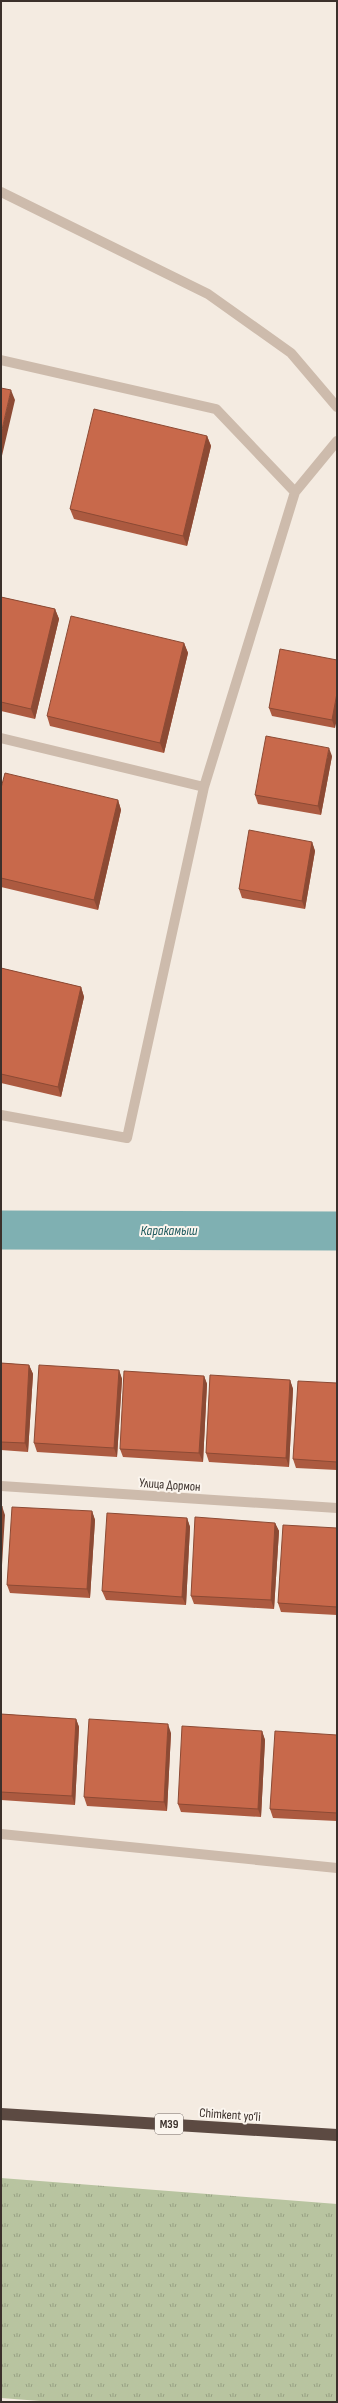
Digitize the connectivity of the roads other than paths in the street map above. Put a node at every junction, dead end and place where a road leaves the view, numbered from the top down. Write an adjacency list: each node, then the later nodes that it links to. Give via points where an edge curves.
1 (1, 192): 3 (street, via 208,294 291,353)
2 (1, 360): 5 (street, via 216,410)
3 (337, 407)
4 (337, 441): 5 (street)
5 (295, 492): 7 (street)
6 (1, 738): 7 (street)
7 (204, 787): 8 (street, via 126,1138)
8 (1, 1115)
9 (1, 1486): 10 (street, Улица Дормон)
10 (337, 1508)
11 (1, 1834): 12 (street)
12 (337, 1868)
13 (1, 2114): 14 (highway, Chimkent yo‘li / M39)
14 (337, 2135)

